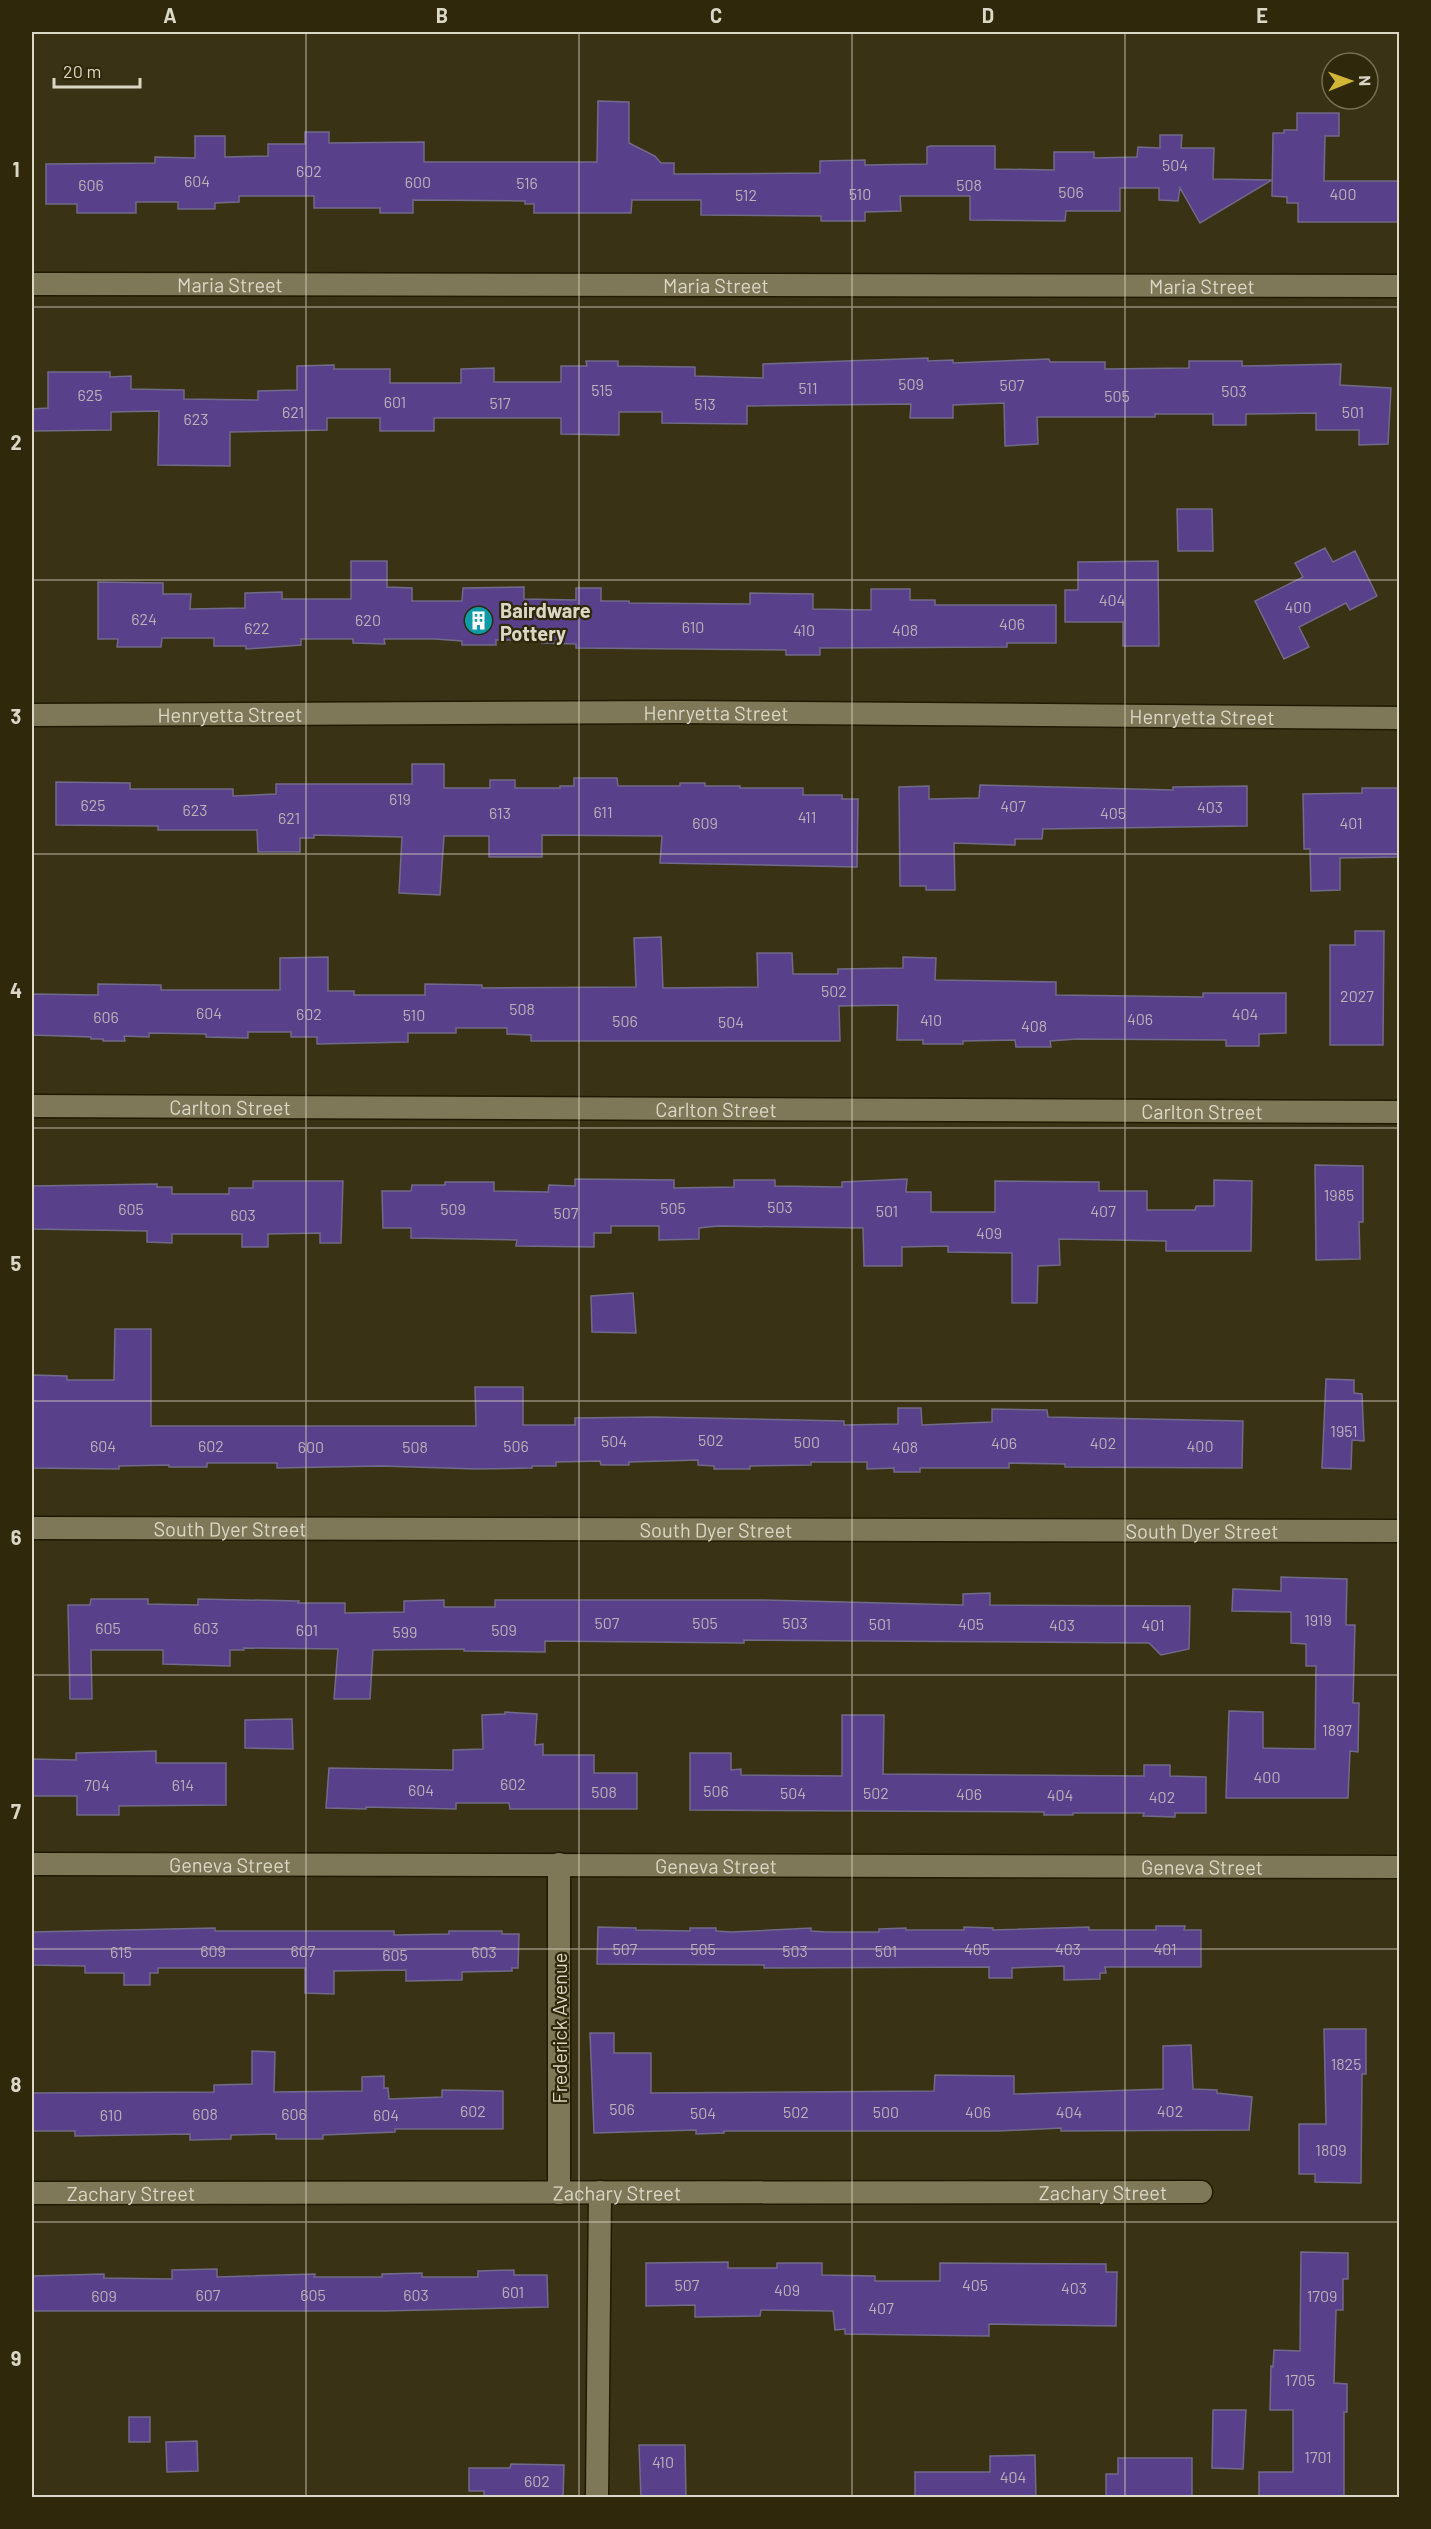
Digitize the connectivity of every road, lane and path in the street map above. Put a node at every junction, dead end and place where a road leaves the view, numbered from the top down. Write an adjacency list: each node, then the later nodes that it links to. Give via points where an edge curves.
1 (32, 284): 2 (street, Maria Street)
2 (1400, 286)
3 (32, 715): 4 (street, Henryetta Street, via 680,712)
4 (1400, 718)
5 (32, 1106): 6 (street, Carlton Street)
6 (1400, 1112)
7 (32, 1528): 8 (street, South Dyer Street)
8 (1400, 1531)
9 (32, 1864): 10 (street, Geneva Street)
10 (559, 1864): 11 (street, Geneva Street); 15 (street, Frederick Avenue)
11 (1400, 1867)
12 (600, 2192): 13 (street, Zachary Street); 15 (street, Zachary Street); 16 (street)
13 (1201, 2192)
14 (32, 2193): 15 (street, Zachary Street)
15 (559, 2193)
16 (597, 2498)

